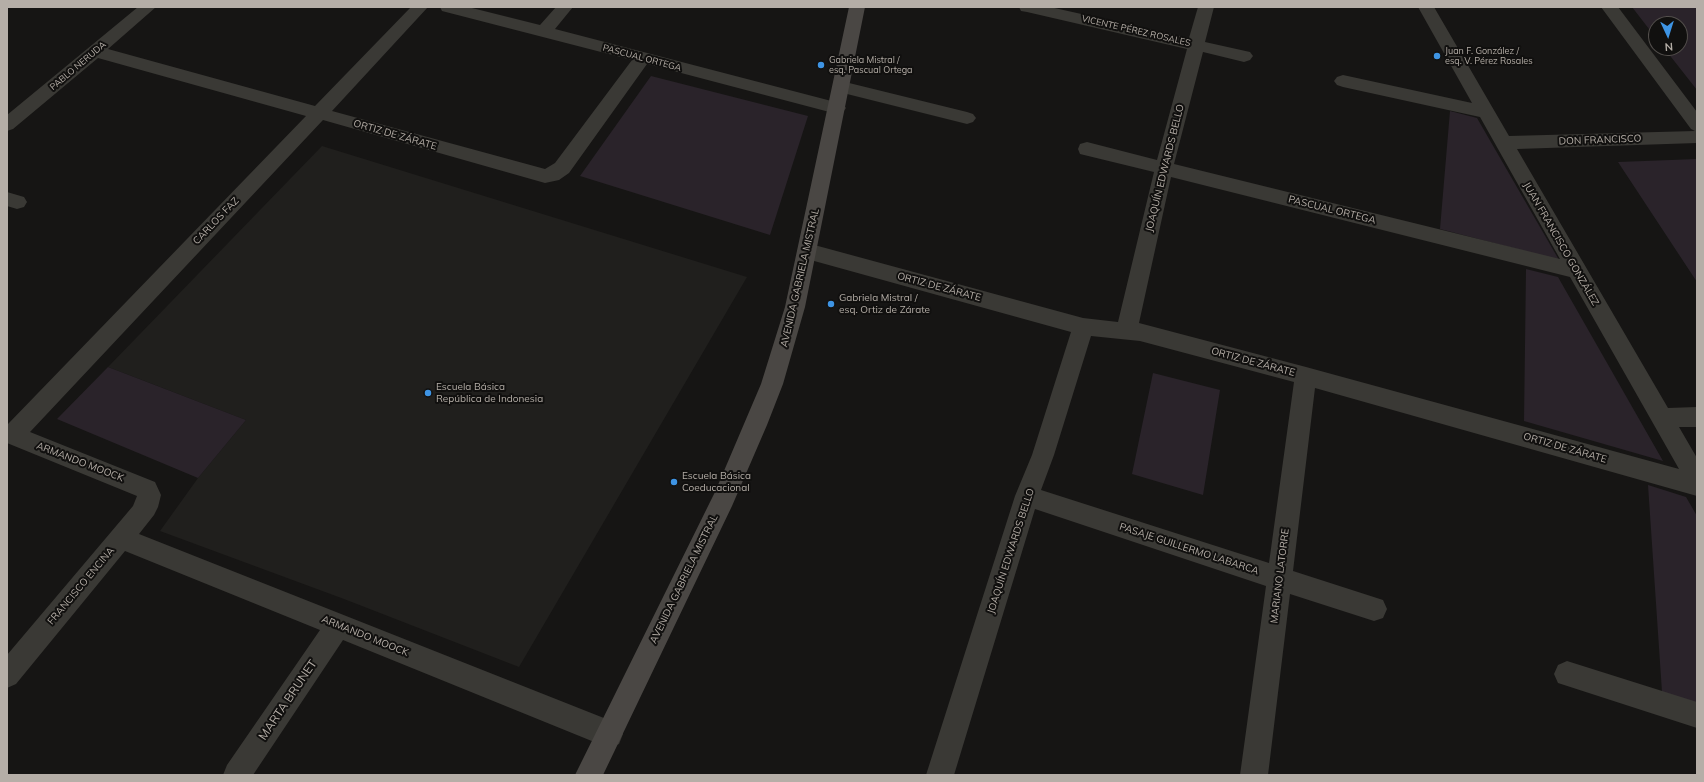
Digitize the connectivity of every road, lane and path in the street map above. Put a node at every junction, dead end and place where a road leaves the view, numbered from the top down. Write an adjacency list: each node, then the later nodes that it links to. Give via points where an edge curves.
1 (148, 7): 12 (street, PABLO NERUDA)
2 (420, 7): 19 (street, CARLOS FAZ)
3 (448, 7): 10 (street, PASCUAL ORTEGA)
4 (565, 7): 10 (street)
5 (857, 7): 16 (main road, AVENIDA GABRIELA MISTRAL)
6 (1028, 7): 11 (street, VICENTE PÉREZ ROSALES)
7 (1206, 7): 11 (street, JOAQUÍN EDWARDS BELLO)
8 (1426, 7): 18 (street, JUAN FRANCISCO GONZÁLEZ)
9 (1610, 7): 22 (street)
10 (543, 32): 14 (street, PASCUAL ORTEGA)
11 (1196, 45): 13 (street, VICENTE PÉREZ ROSALES); 26 (street, JOAQUÍN EDWARDS BELLO)
12 (95, 51): 19 (street, ORTIZ DE ZÁRATE); 21 (street, PABLO NERUDA)
13 (1244, 56)
14 (642, 58): 17 (street, PASCUAL ORTEGA); 19 (street, ORTIZ DE ZÁRATE, via 562,168 552,175 545,176)
15 (1343, 81): 18 (street)
16 (841, 87): 17 (main road, AVENIDA GABRIELA MISTRAL); 20 (street)
17 (837, 108): 27 (main road, AVENIDA GABRIELA MISTRAL)
18 (1485, 112): 24 (street, JUAN FRANCISCO GONZÁLEZ)
19 (319, 114): 34 (street, CARLOS FAZ)
20 (966, 118)
21 (7, 125)
22 (1697, 125)
23 (1697, 137): 24 (street, DON FRANCISCO)
24 (1503, 143): 28 (street, JUAN FRANCISCO GONZÁLEZ)
25 (1087, 148): 26 (street, PASCUAL ORTEGA)
26 (1164, 168): 28 (street, PASCUAL ORTEGA); 30 (street, JOAQUÍN EDWARDS BELLO)
27 (807, 251): 29 (street, ORTIZ DE ZÁRATE); 46 (main road, AVENIDA GABRIELA MISTRAL, via 785,344 756,425 724,498)
28 (1577, 271): 33 (street, JUAN FRANCISCO GONZÁLEZ)
29 (1083, 327): 30 (street, ORTIZ DE ZÁRATE); 38 (street, JOAQUÍN EDWARDS BELLO, via 1043,455)
30 (1127, 330): 31 (street, ORTIZ DE ZÁRATE)
31 (1306, 376): 36 (street, ORTIZ DE ZÁRATE); 40 (street, MARIANO LATORRE)
32 (1697, 417): 33 (street)
33 (1662, 418): 35 (street, JUAN FRANCISCO GONZÁLEZ)
34 (9, 434): 37 (street, ARMANDO MOOCK, via 141,486 147,489)
35 (1697, 480)
36 (1697, 485)
37 (149, 495): 39 (street, FRANCISCO ENCINA, via 146,507)
38 (1027, 496): 40 (street, PASAJE GUILLERMO LABARCA); 49 (street, JOAQUÍN EDWARDS BELLO)
39 (121, 538): 42 (street, ARMANDO MOOCK); 44 (street, FRANCISCO ENCINA)
40 (1279, 578): 41 (street, PASAJE GUILLERMO LABARCA); 50 (street, MARIANO LATORRE)
41 (1374, 609)
42 (338, 625): 46 (street, ARMANDO MOOCK); 47 (street, MARTA BRUNET)
43 (1567, 674): 45 (street)
44 (7, 675)
45 (1697, 715)
46 (609, 734): 48 (main road, AVENIDA GABRIELA MISTRAL)
47 (237, 775)
48 (589, 775)
49 (940, 775)
50 (1254, 775)

